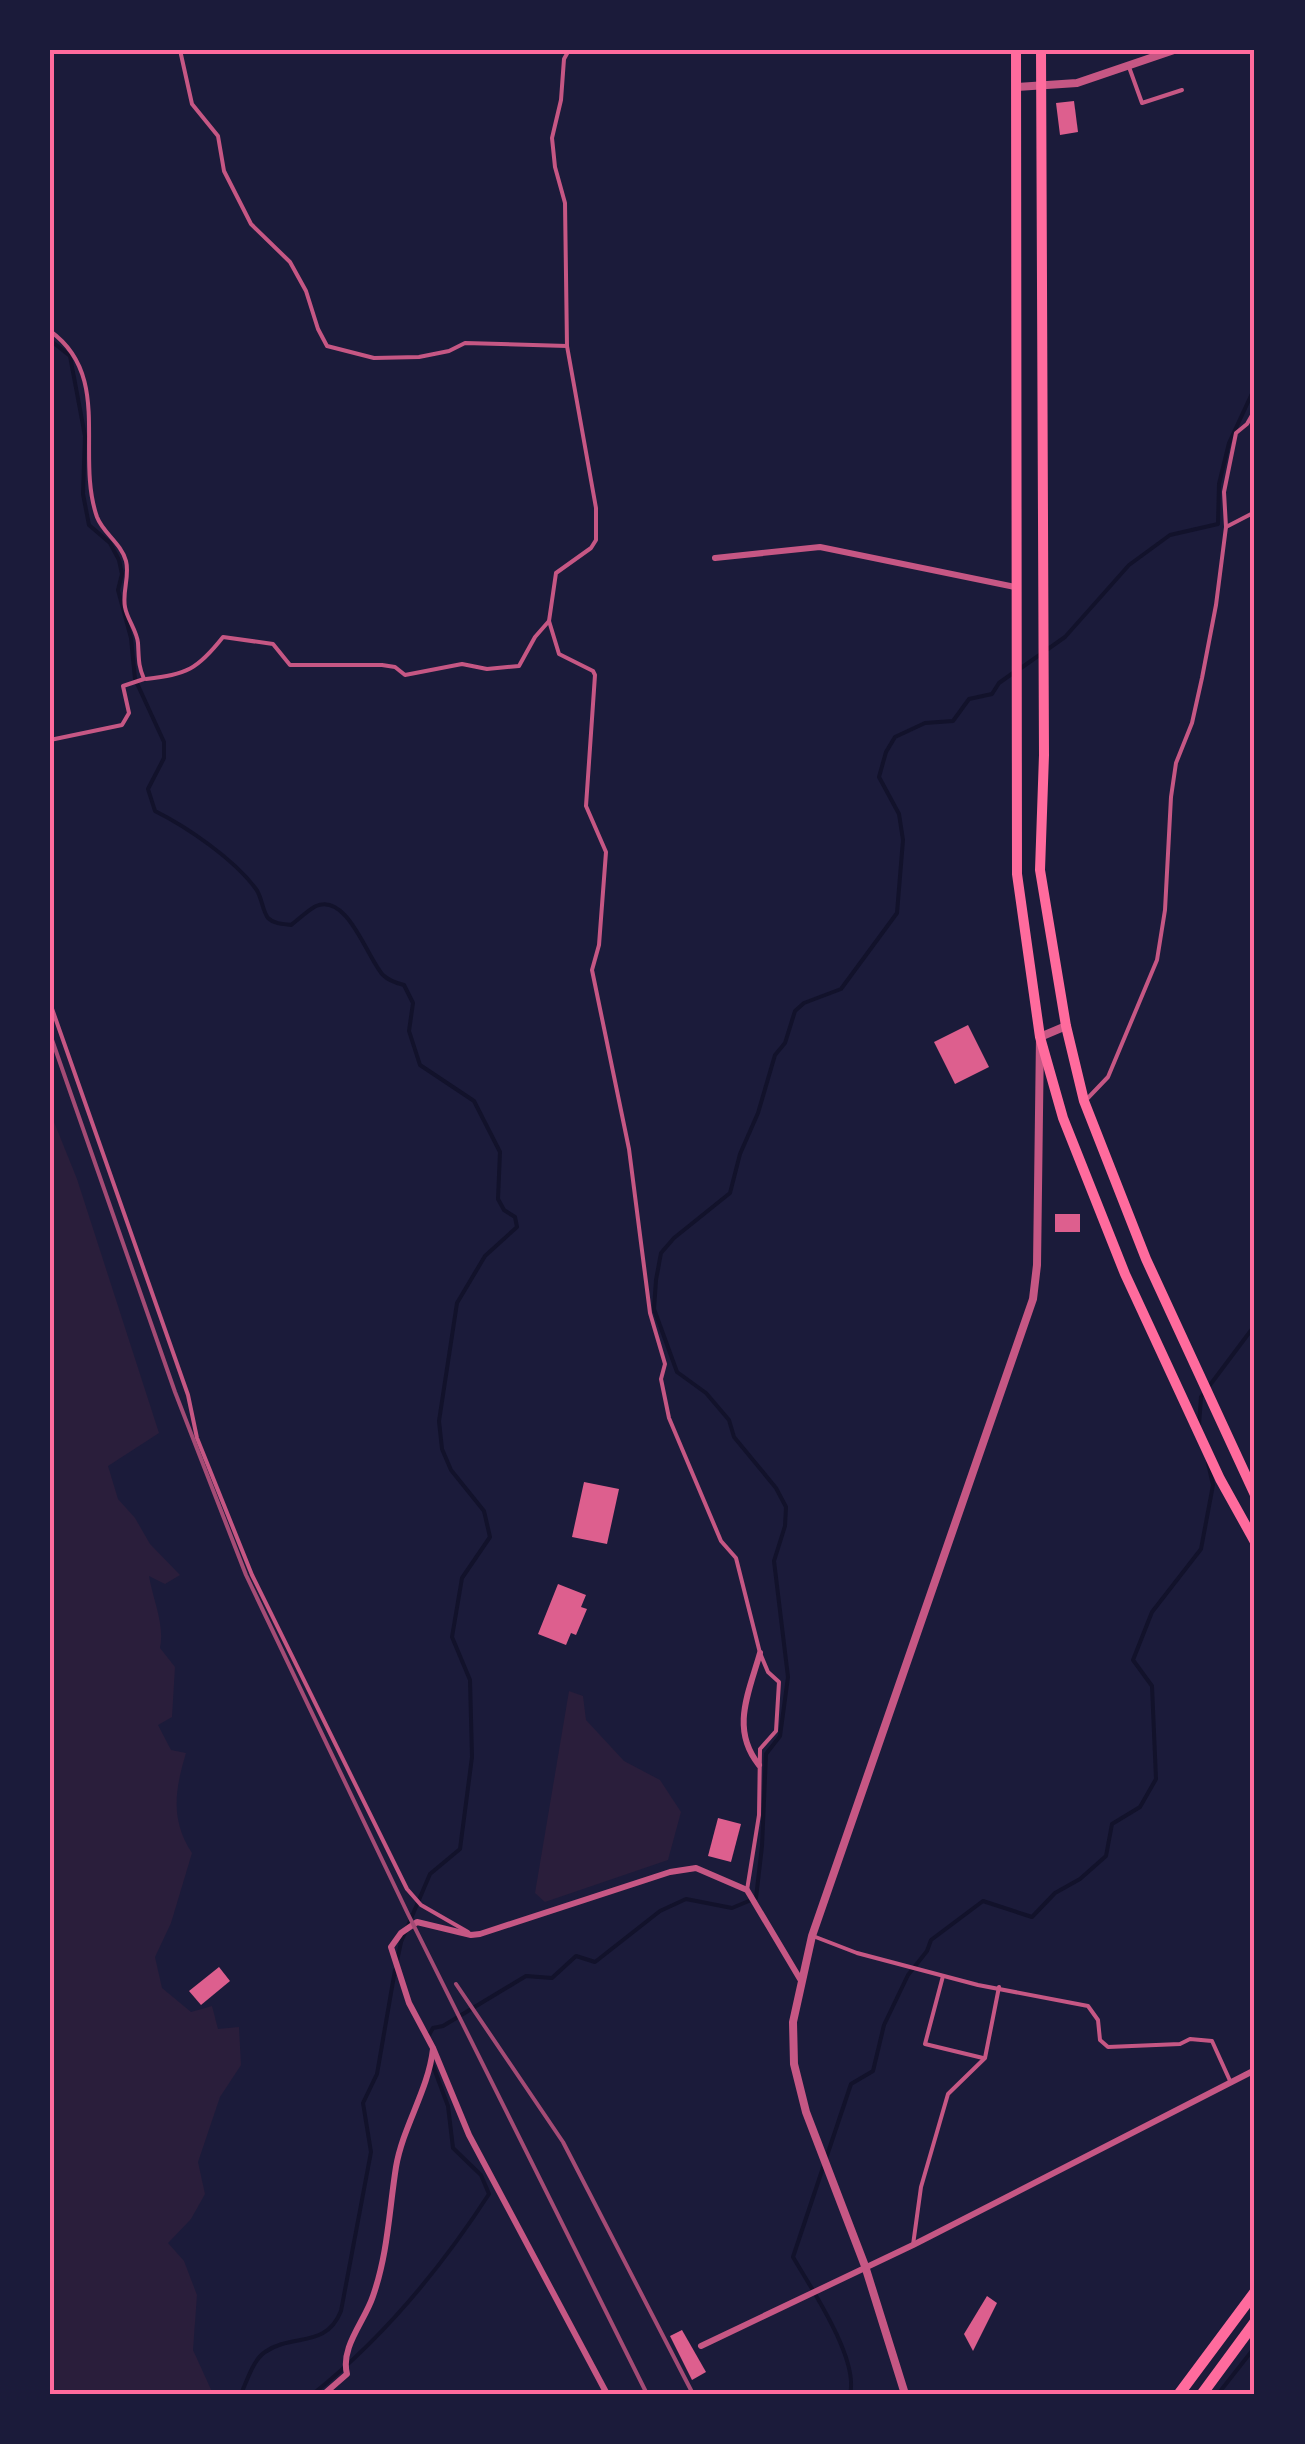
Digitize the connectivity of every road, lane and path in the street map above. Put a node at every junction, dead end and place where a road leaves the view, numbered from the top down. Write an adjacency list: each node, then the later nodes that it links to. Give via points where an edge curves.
1 (180, 50): 11 (lane, via 192,104 218,136 224,171 252,224 290,262 327,346 374,358 419,358 464,343)
2 (569, 50): 11 (lane, via 552,138 565,203)
3 (1016, 50): 7 (main road)
4 (1041, 50): 8 (main road)
5 (1174, 50): 6 (street)
6 (1128, 66): 8 (street); 9 (lane, via 1142,104)
7 (1017, 87): 8 (street); 16 (main road)
8 (1041, 87): 21 (main road, via 1040,870)
9 (1182, 90)
10 (50, 331): 18 (lane, via 80,362 98,519 128,566 124,606)
11 (567, 346): 17 (lane, via 596,540 556,573)
12 (1255, 410): 14 (lane, via 1236,432 1224,492)
13 (1255, 512): 14 (lane)
14 (1226, 527): 23 (lane, via 1202,678 1176,764 1157,960 1108,1077)
15 (715, 558): 16 (street, via 820,547)
16 (1015, 587): 22 (main road, via 1017,874)
17 (549, 621): 18 (lane, via 519,666 462,664 404,675 382,664 290,665 273,644 224,637 186,674); 26 (lane, via 559,654 595,675 586,806 606,852 592,970 629,1149 650,1313 666,1364 661,1380 669,1418 721,1541 736,1558)
18 (144, 680): 19 (lane, via 123,686 129,713 122,725)
19 (50, 740)
20 (50, 1004): 29 (lane, via 198,1438 252,1575 408,1889)
21 (1066, 1026): 22 (street); 23 (main road)
22 (1040, 1037): 25 (main road, via 1063,1118 1125,1274); 30 (street, via 1033,1300)
23 (1084, 1101): 24 (main road, via 1146,1259)
24 (1255, 1495)
25 (1255, 1542)
26 (760, 1653): 27 (street, via 740,1724); 27 (lane, via 779,1682 776,1730 760,1748)
27 (758, 1765): 28 (lane, via 759,1815)
28 (747, 1890): 29 (street, via 696,1868 683,1870); 32 (street)
29 (472, 1935): 34 (street, via 417,1922 391,1948)
30 (812, 1936): 31 (lane); 32 (street)
31 (943, 1976): 33 (lane); 35 (lane, via 924,2044)
32 (800, 1979): 39 (street, via 794,2064)
33 (999, 1988): 35 (lane); 37 (lane, via 1088,2006 1108,2047 1212,2041)
34 (433, 2048): 43 (street, via 396,2166 386,2253 372,2298 346,2351 347,2374); 44 (street, via 468,2134)
35 (985, 2058): 38 (lane, via 948,2094 921,2187)
36 (1255, 2070): 37 (street)
37 (1231, 2083): 38 (street)
38 (913, 2244): 39 (street)
39 (865, 2266): 42 (street); 45 (street)
40 (1255, 2292): 46 (highway)
41 (1255, 2322): 47 (highway)
42 (701, 2346)
43 (324, 2394)
44 (608, 2394)
45 (907, 2394)
46 (1178, 2394)
47 (1202, 2394)

